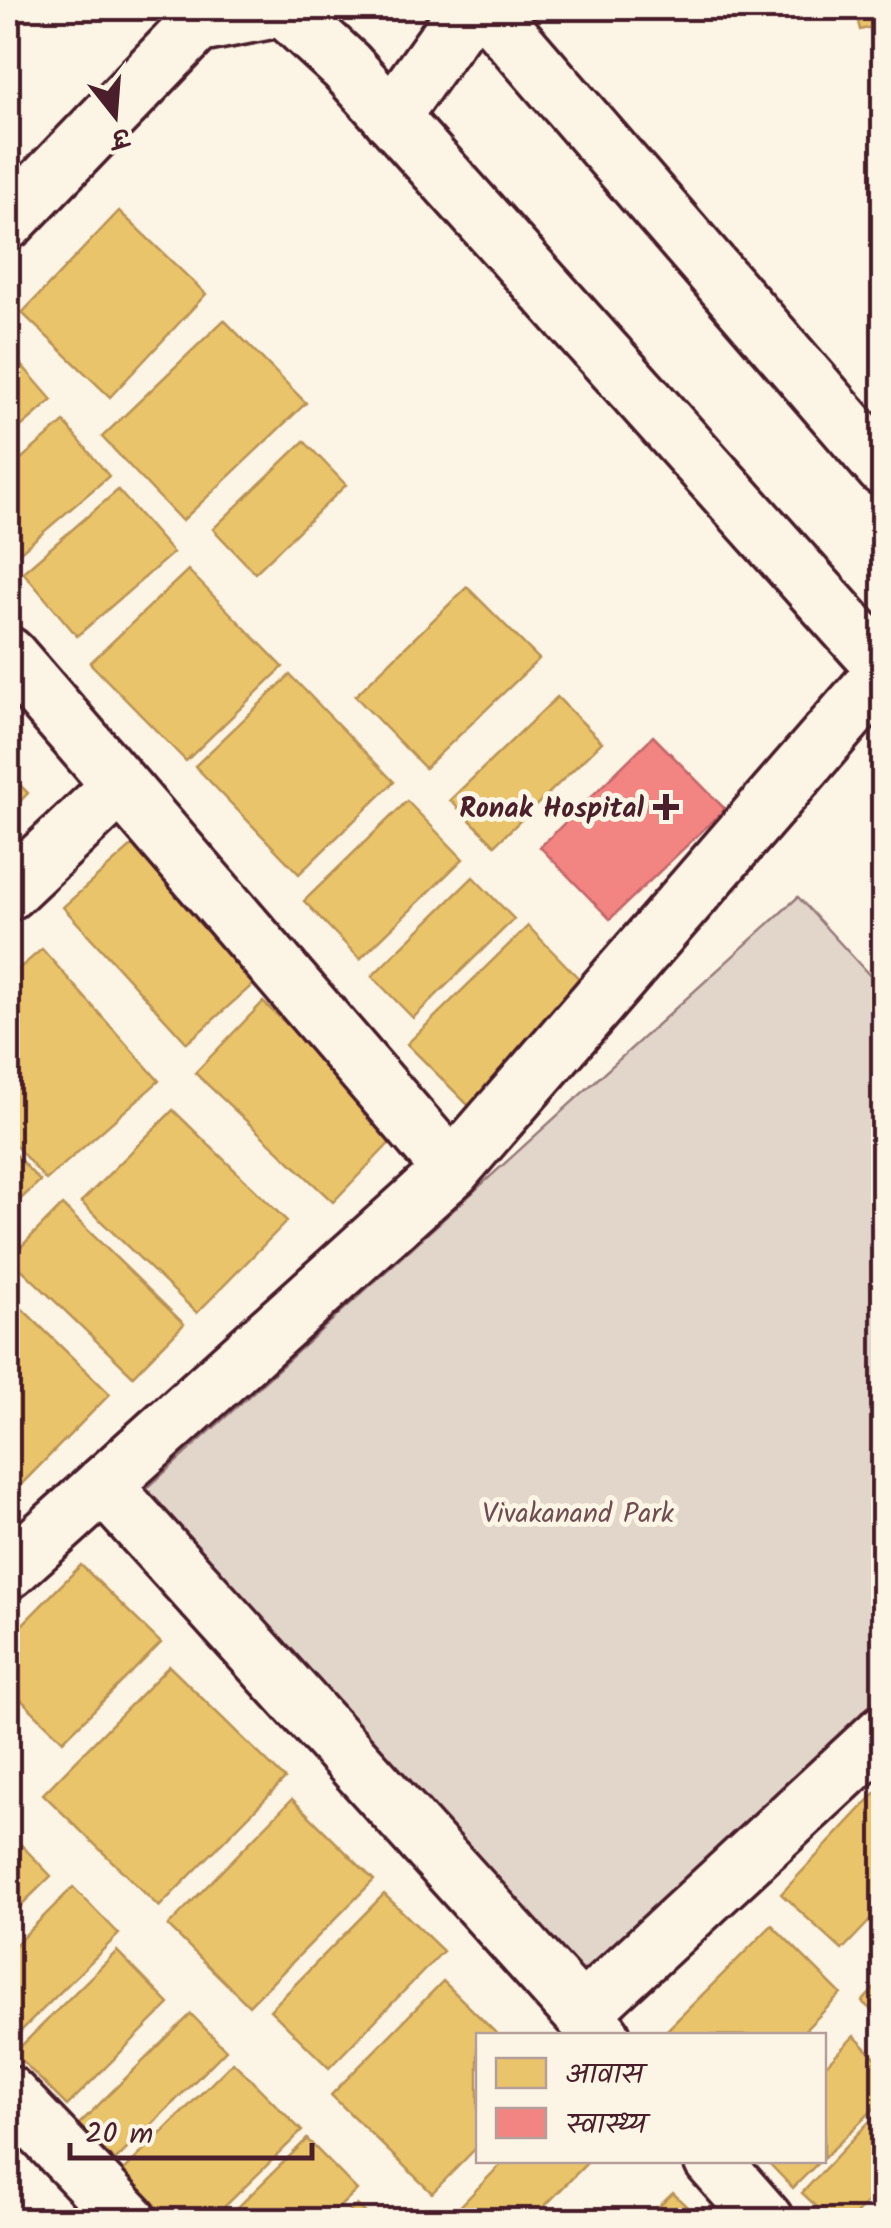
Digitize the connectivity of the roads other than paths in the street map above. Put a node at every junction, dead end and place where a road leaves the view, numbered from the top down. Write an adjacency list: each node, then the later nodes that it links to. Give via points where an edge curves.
1 (284, 8): 4 (street); 5 (street)
2 (469, 8): 5 (street)
3 (486, 8): 7 (street)
4 (181, 16): 6 (street)
5 (391, 117): 9 (street)
6 (8, 222)
7 (884, 468)
8 (8, 655): 10 (street)
9 (884, 669): 12 (street)
10 (120, 786): 11 (street); 12 (street)
11 (8, 892)
12 (452, 1170): 13 (street)
13 (103, 1485): 14 (street); 16 (street)
14 (8, 1571)
15 (884, 1732): 16 (street)
16 (592, 2024)
17 (8, 2094): 19 (street)
18 (715, 2163): 20 (street)
19 (129, 2220)
20 (765, 2220)

